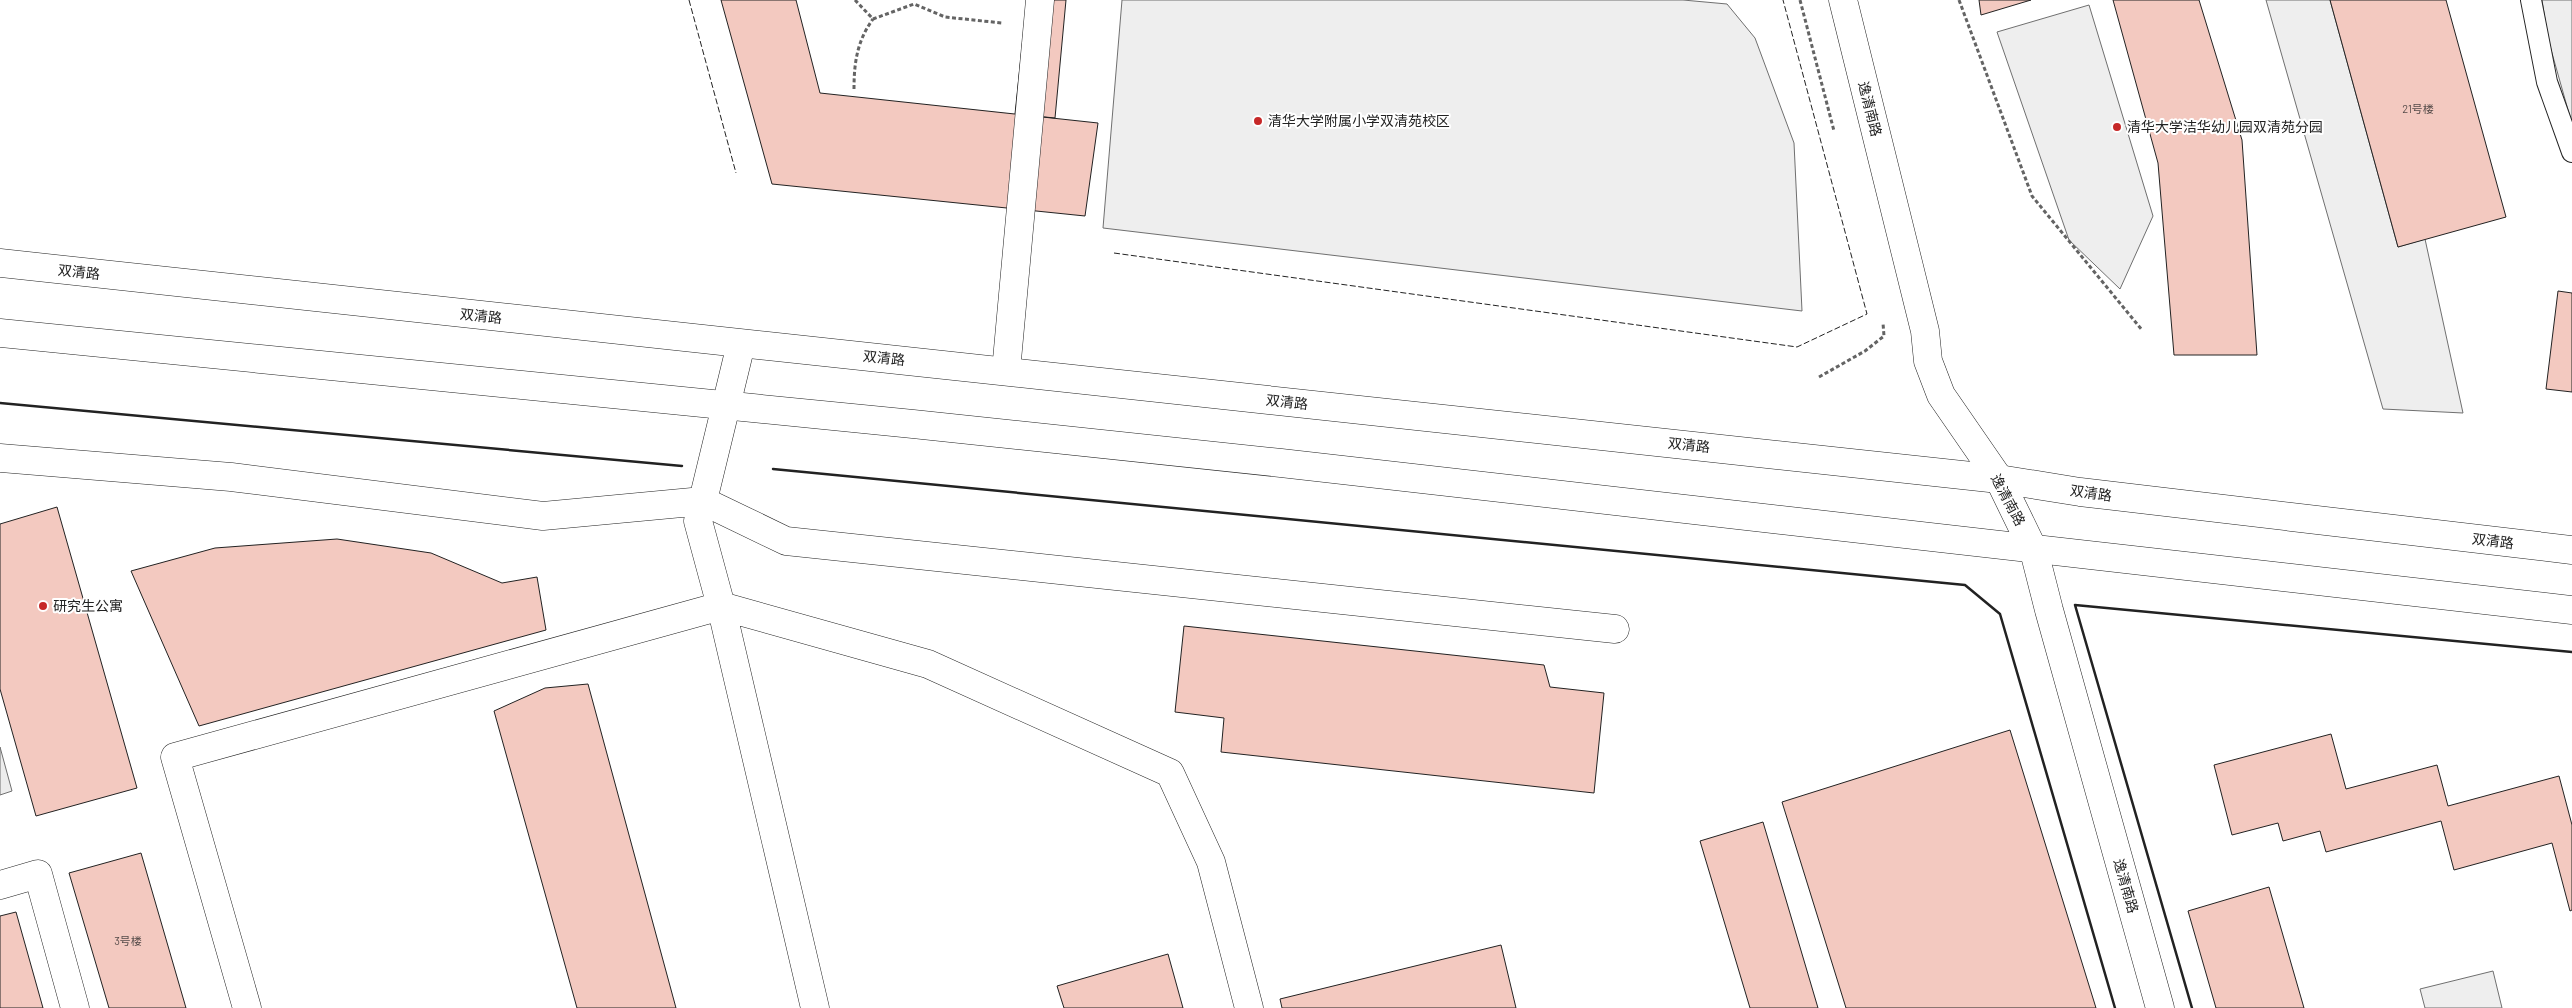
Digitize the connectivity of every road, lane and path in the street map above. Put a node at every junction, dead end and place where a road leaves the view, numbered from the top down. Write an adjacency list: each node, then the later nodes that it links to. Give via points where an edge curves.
1 (856, 0): 8 (path)
2 (1800, 0): 10 (path)
3 (1843, 0): 21 (street, 逸清南路, via 1925,332 1928,361 1941,395)
4 (1959, 0): 14 (path, via 2032,196)
5 (2531, 0): 11 (lane, via 2547,82)
6 (915, 2): 7 (path, via 946,17 992,23); 8 (path)
7 (1039, 12): 17 (street)
8 (873, 19): 9 (path, via 863,33 854,62)
9 (854, 89)
10 (1835, 134)
11 (2572, 152)
12 (0, 263): 16 (street, 双清路)
13 (1882, 316): 18 (path, via 1884,336 1866,352)
14 (2142, 330)
15 (0, 333): 19 (street)
16 (741, 344): 17 (street, 双清路); 19 (street)
17 (1006, 371): 21 (street, 双清路)
18 (1819, 377)
19 (725, 407): 22 (street); 23 (street, via 1281,463)
20 (0, 458): 22 (street, via 231,477 543,516)
21 (1999, 479): 23 (street, 逸清南路); 24 (street, 双清路, via 2080,492)
22 (703, 501): 25 (street, via 698,521); 27 (street, via 786,541)
23 (2034, 550): 26 (street); 33 (street, 逸清南路)
24 (2572, 550)
25 (722, 606): 30 (street, via 175,757); 31 (street); 32 (street, via 928,664 1170,773 1211,862)
26 (2572, 610)
27 (1615, 629)
28 (0, 885): 29 (street, via 38,874)
29 (75, 1008)
30 (247, 1008)
31 (815, 1008)
32 (1249, 1008)
33 (2160, 1008)

